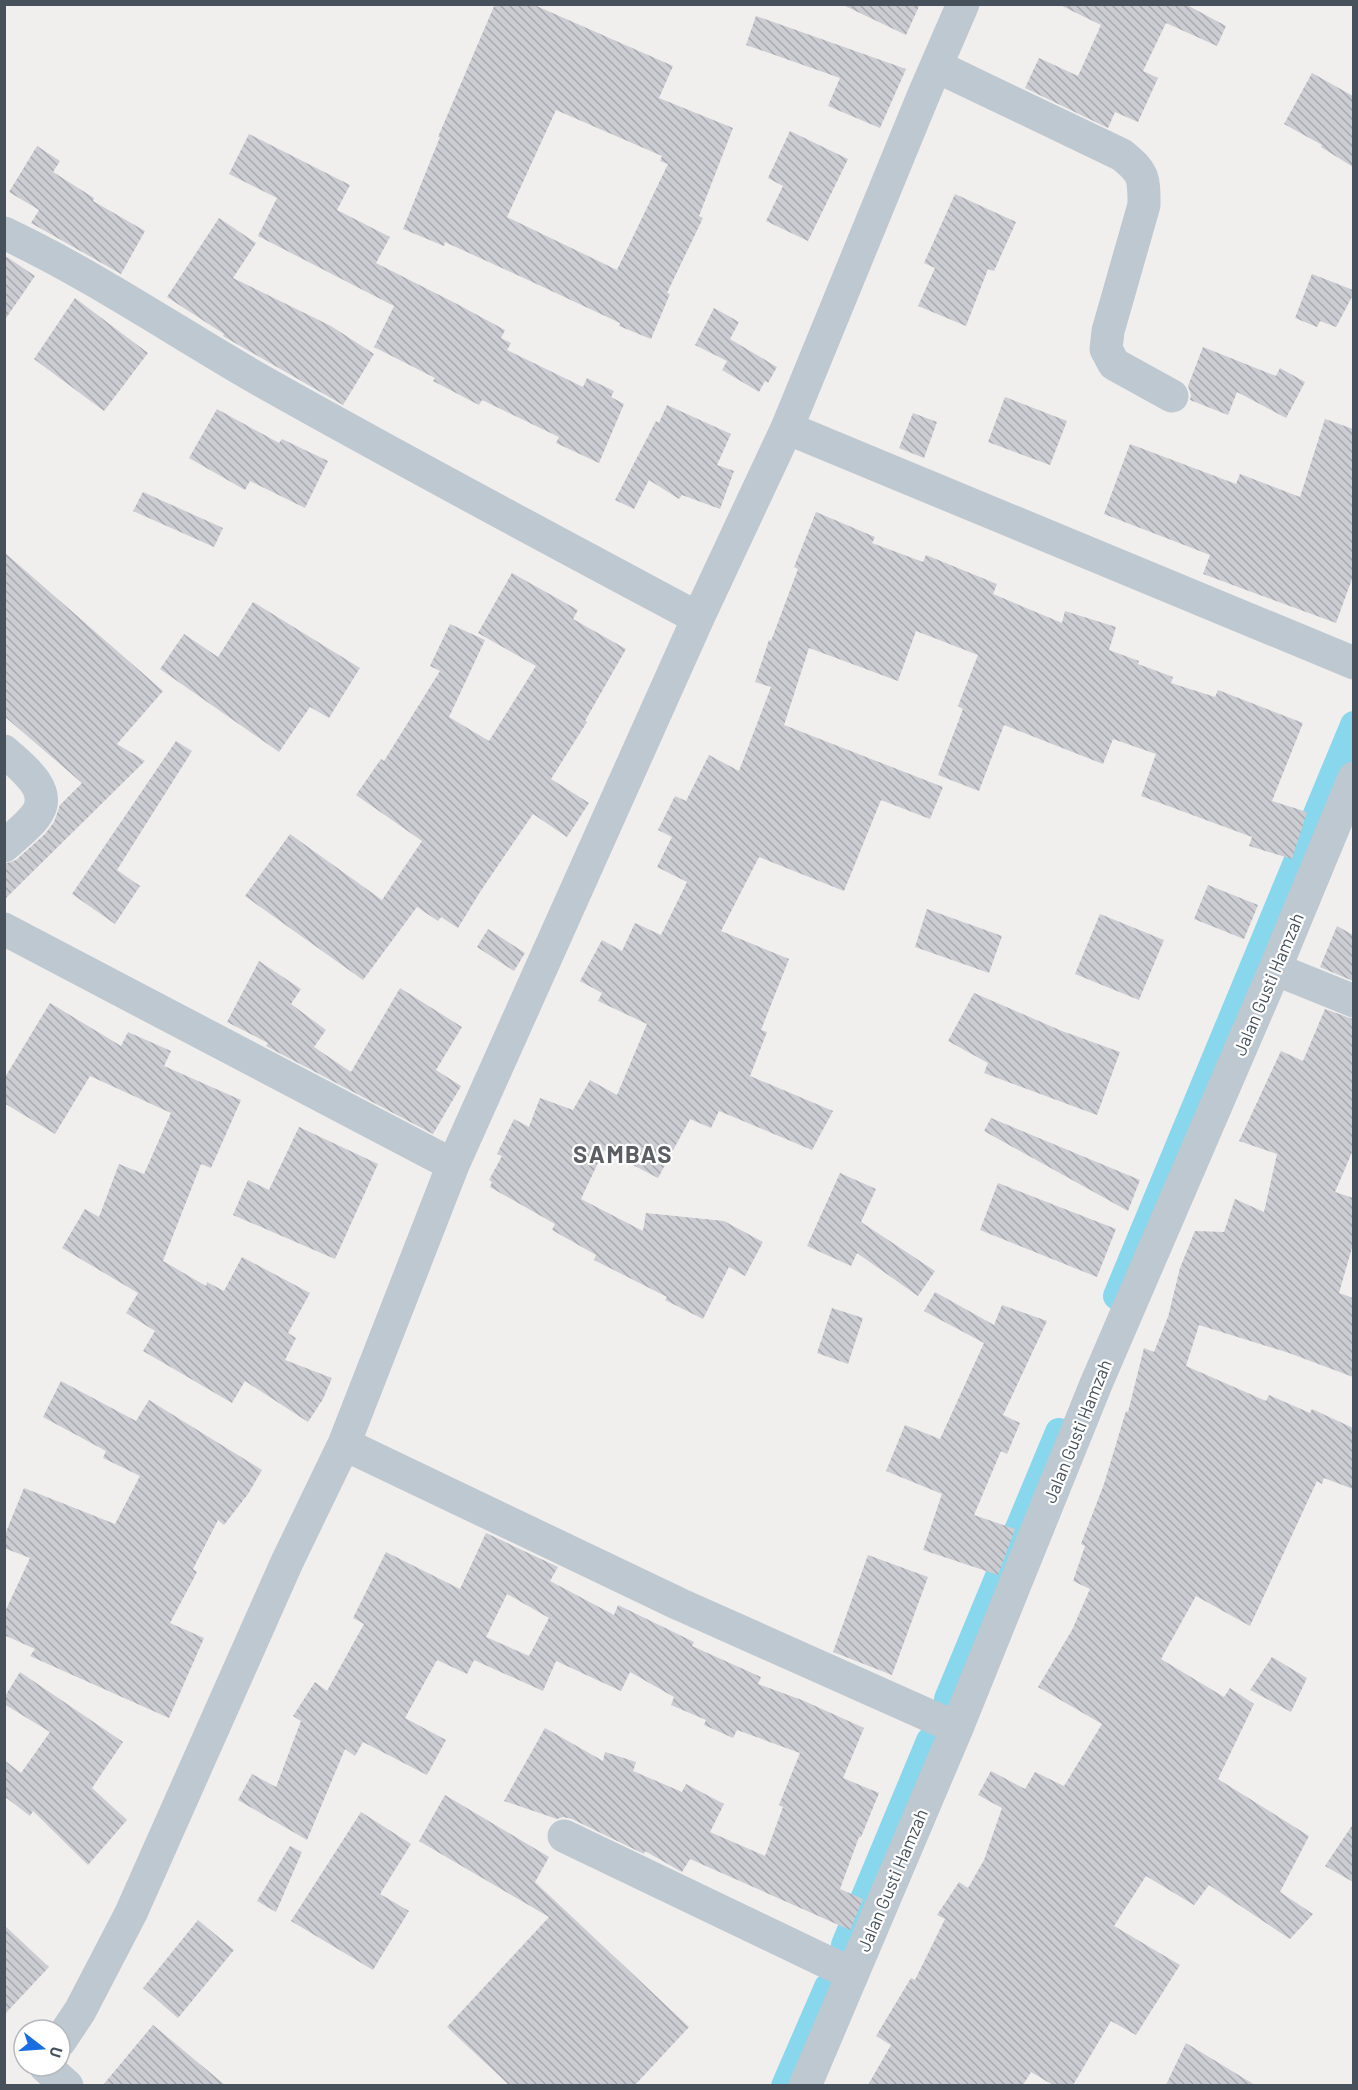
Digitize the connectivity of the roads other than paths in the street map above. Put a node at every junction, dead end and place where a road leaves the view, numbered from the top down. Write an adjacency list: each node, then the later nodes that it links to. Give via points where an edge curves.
1 (963, 4): 2 (street)
2 (936, 66): 4 (street, via 1122,155 1138,168 1144,184 1144,205 1106,349 1114,364); 5 (street)
3 (4, 233): 6 (street, via 123,297 202,347 414,466)
4 (1172, 396)
5 (787, 428): 6 (street); 7 (street)
6 (699, 618): 14 (street)
7 (1353, 663)
8 (4, 751): 10 (street, via 33,778 41,801 38,813)
9 (1353, 778): 12 (street, Jalan Gusti Hamzah)
10 (4, 846)
11 (4, 929): 14 (street)
12 (1275, 969): 13 (street); 16 (street, Jalan Gusti Hamzah, via 1096,1384)
13 (1353, 1001)
14 (453, 1165): 15 (street)
15 (344, 1444): 16 (street, via 679,1604); 19 (street, via 287,1562 131,1913)
16 (957, 1728): 18 (street, Jalan Gusti Hamzah)
17 (564, 1836): 18 (street)
18 (852, 1974): 20 (street, Jalan Gusti Hamzah)
19 (72, 2024)
20 (805, 2085)

